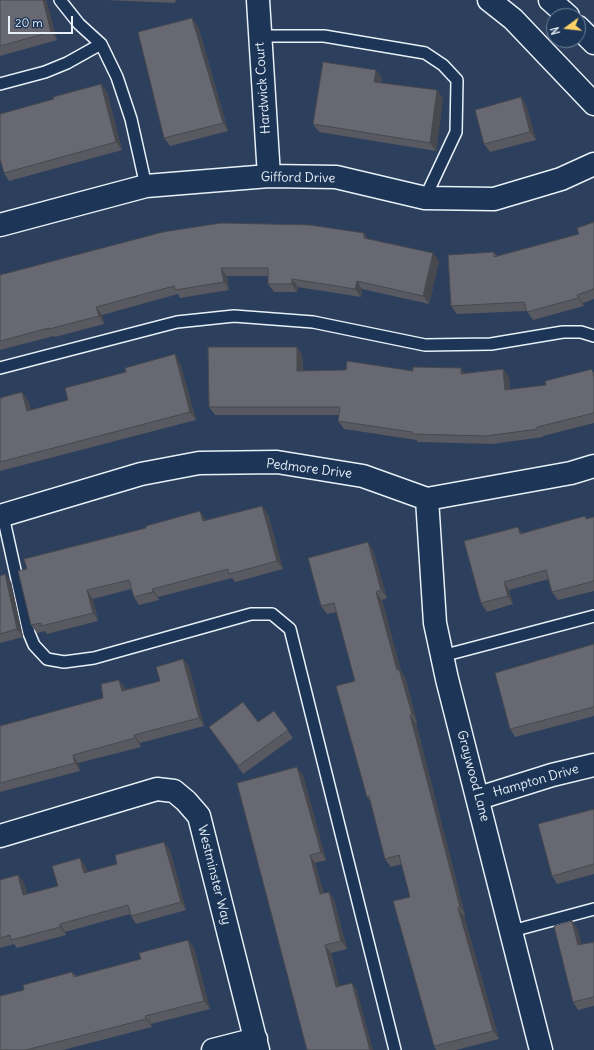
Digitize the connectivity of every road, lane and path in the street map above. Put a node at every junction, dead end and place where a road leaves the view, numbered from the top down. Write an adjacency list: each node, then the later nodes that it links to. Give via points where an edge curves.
1 (60, 0): 9 (lane, via 79,24)
2 (258, 0): 7 (street, Hardwick Court)
3 (489, 0): 11 (street, via 512,19)
4 (550, 0): 5 (street)
5 (559, 8)
6 (586, 35): 8 (street)
7 (260, 36): 13 (street, Hardwick Court); 15 (lane, via 324,36 425,52 443,65 456,80 456,132)
8 (594, 43)
9 (101, 44): 10 (lane, via 45,72); 14 (lane, via 117,76 131,119)
10 (0, 84)
11 (594, 104)
12 (594, 164): 15 (street, Gifford Drive, via 562,178 494,199)
13 (269, 176): 14 (street, Gifford Drive); 15 (street, Gifford Drive, via 336,177)
14 (146, 186): 16 (street, Gifford Drive)
15 (425, 198)
16 (0, 226)
17 (594, 336): 18 (lane, via 581,332 563,332 491,344 426,345 313,322 234,316 177,322)
18 (0, 368)
19 (594, 466): 20 (street, via 571,473)
20 (427, 499): 21 (street, Pedmore Drive, via 363,476 277,462 199,463 141,474); 23 (street, Graywood Lane, via 435,624)
21 (2, 516): 31 (lane, via 29,633 34,645 47,659 64,662 94,658 251,614 272,614 290,629)
22 (594, 616): 23 (lane)
23 (442, 656): 25 (street, Graywood Lane)
24 (594, 765): 25 (street, Hampton Drive)
25 (479, 798): 28 (street, Graywood Lane)
26 (0, 836): 29 (street, Westminster Way, via 156,789 174,791 199,816)
27 (594, 909): 28 (lane)
28 (512, 931): 32 (street, Graywood Lane)
29 (257, 1044): 30 (street)
30 (213, 1050)
31 (395, 1050)
32 (541, 1050)

